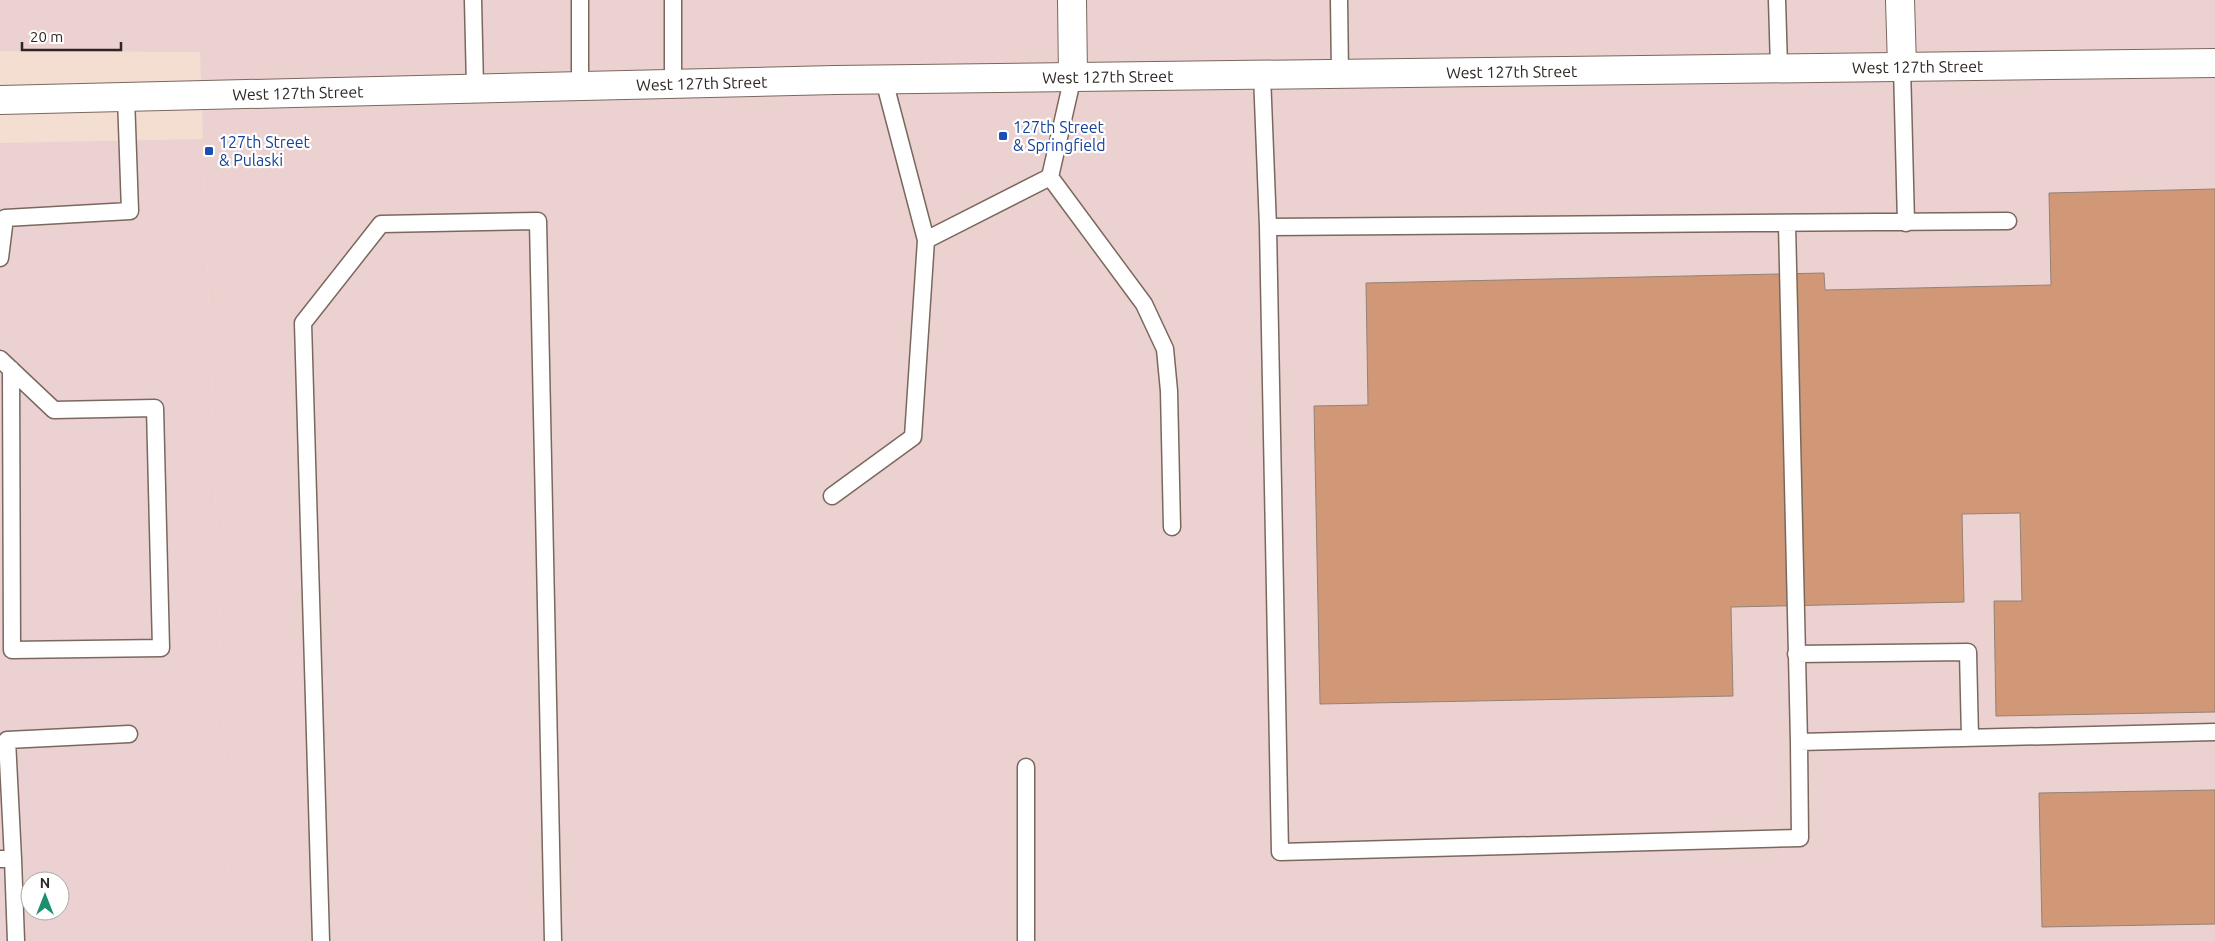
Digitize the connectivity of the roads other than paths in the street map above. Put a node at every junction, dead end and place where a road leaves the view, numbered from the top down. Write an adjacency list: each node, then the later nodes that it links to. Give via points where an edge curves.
1 (473, 0): 17 (lane)
2 (580, 0): 16 (lane)
3 (673, 0): 15 (lane)
4 (1072, 0): 13 (main road)
5 (1339, 0): 11 (lane)
6 (1777, 0): 10 (lane)
7 (1900, 0): 9 (main road)
8 (2215, 64): 9 (main road, West 127th Street)
9 (1902, 66): 10 (main road, West 127th Street); 22 (lane)
10 (1779, 68): 11 (main road, West 127th Street)
11 (1340, 73): 12 (main road, West 127th Street)
12 (1262, 75): 13 (main road, West 127th Street); 24 (lane)
13 (1074, 76): 14 (main road, West 127th Street); 20 (lane)
14 (884, 80): 15 (main road, West 127th Street); 25 (lane)
15 (673, 83): 16 (main road, West 127th Street)
16 (580, 85): 17 (main road, West 127th Street)
17 (475, 87): 18 (main road, West 127th Street)
18 (126, 97): 19 (main road, West 127th Street); 26 (lane, via 130,211 5,218)
19 (0, 100)
20 (1050, 177): 25 (lane); 29 (lane, via 1144,304 1165,349)
21 (2008, 222): 22 (lane)
22 (1906, 223): 23 (lane)
23 (1787, 224): 24 (lane); 30 (lane)
24 (1268, 228): 34 (lane, via 1280,852 1800,838)
25 (926, 240): 28 (lane, via 913,437)
26 (0, 258)
27 (6, 364): 27 (lane, via 54,410 155,408 161,648 12,650)
28 (832, 496)
29 (1172, 527)
30 (1796, 654): 33 (lane, via 1968,652); 34 (lane)
31 (2215, 732): 33 (lane)
32 (129, 734): 36 (lane, via 8,740)
33 (1970, 738): 34 (lane)
34 (1799, 742)
35 (1026, 767): 40 (lane)
36 (6, 859): 37 (lane)
37 (16, 941)
38 (321, 941): 39 (lane, via 303,324 381,224 538,222)
39 (553, 941)
40 (1026, 941)

